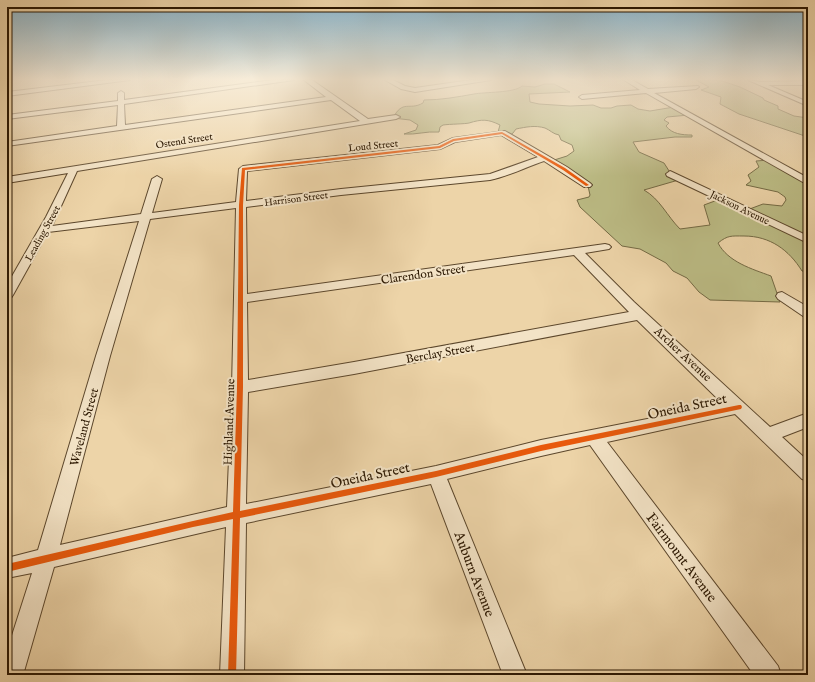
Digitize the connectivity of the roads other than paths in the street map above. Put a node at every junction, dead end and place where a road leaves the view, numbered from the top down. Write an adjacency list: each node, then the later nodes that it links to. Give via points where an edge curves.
1 (46, 112): 6 (street)
2 (121, 112): 9 (street)
3 (234, 112): 9 (street)
4 (351, 112): 8 (street)
5 (682, 112): 17 (street)
6 (7, 117)
7 (396, 117): 8 (street, Ostend Street)
8 (365, 121): 12 (street, Ostend Street)
9 (121, 128): 10 (street)
10 (7, 144)
11 (545, 158): 13 (street, Loud Street, via 502,133 453,140 440,147); 18 (street); 19 (street, Harrison Street, via 490,177)
12 (74, 168): 16 (street, Ostend Street); 21 (street, Leading Street)
13 (243, 169): 19 (street, Highland Avenue)
14 (670, 174): 22 (street, Jackson Avenue)
15 (157, 179): 20 (street, Waveland Street)
16 (7, 180)
17 (808, 182)
18 (587, 185)
19 (241, 205): 20 (street, Harrison Street); 27 (street, Highland Avenue)
20 (146, 216): 21 (street, Harrison Street); 38 (street, Waveland Street, via 103,356)
21 (43, 230): 25 (street, Leading Street)
22 (808, 240)
23 (604, 247): 24 (street, Clarendon Street)
24 (576, 252): 27 (street, Clarendon Street); 29 (street, Archer Avenue)
25 (7, 295)
26 (782, 296): 28 (street)
27 (241, 299): 30 (street, Highland Avenue)
28 (808, 313)
29 (640, 315): 30 (street, Berclay Street, via 370,366); 31 (street, Archer Avenue)
30 (240, 387): 37 (street, Highland Avenue)
31 (739, 407): 33 (street, Archer Avenue); 34 (street, Oneida Street)
32 (808, 420): 33 (street)
33 (768, 435): 36 (street, Archer Avenue)
34 (594, 438): 35 (street, Oneida Street, via 541,448); 43 (street, Fairmount Avenue)
35 (436, 474): 37 (street, Oneida Street); 42 (street, Auburn Avenue)
36 (808, 474)
37 (236, 515): 38 (street, Oneida Street); 41 (street, Highland Avenue)
38 (46, 559): 39 (street, Oneida Street); 40 (street, Waveland Street)
39 (7, 568)
40 (10, 675)
41 (232, 675)
42 (515, 675)
43 (770, 675)

